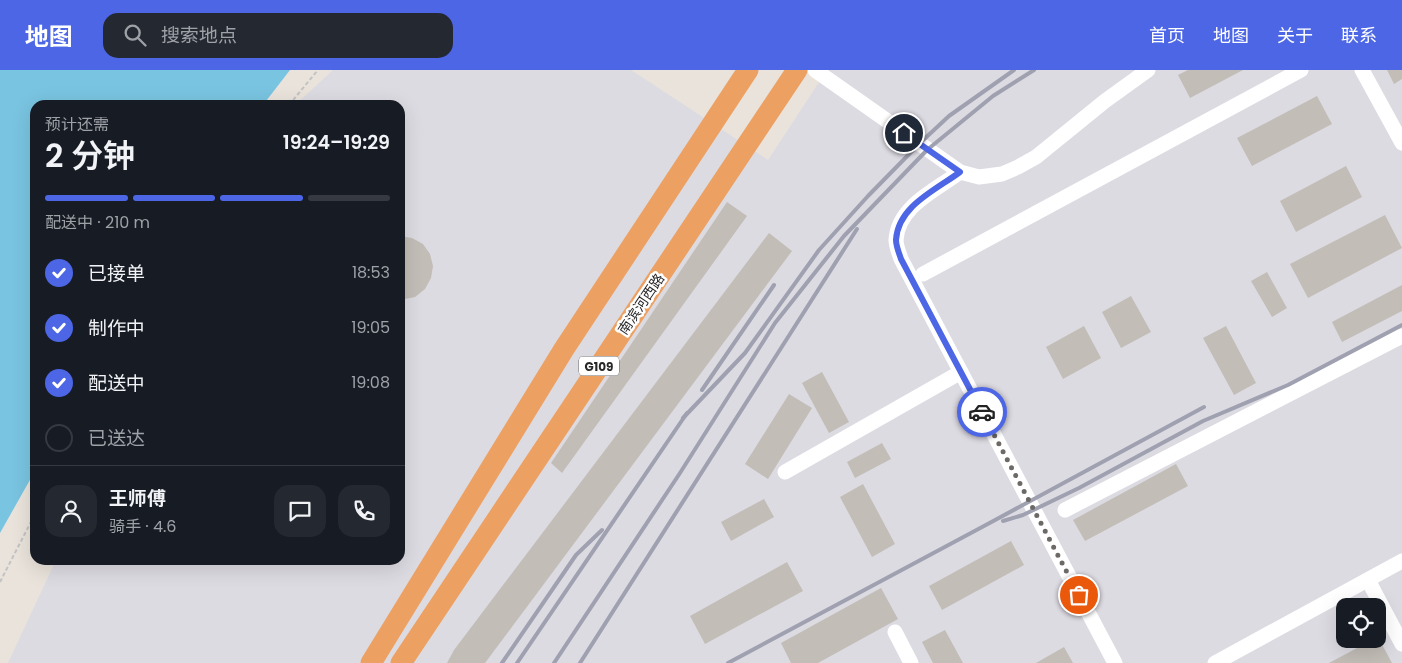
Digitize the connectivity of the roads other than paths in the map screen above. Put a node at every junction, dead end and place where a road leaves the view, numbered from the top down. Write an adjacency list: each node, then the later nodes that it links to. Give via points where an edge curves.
1 (748, 70): 18 (highway, G109, via 564,349)
2 (797, 70): 19 (highway, 南滨河西路 / G109)
3 (815, 70): 8 (street)
4 (1148, 70): 8 (street, via 1024,164 1002,174 979,177)
5 (1301, 70): 9 (street)
6 (1362, 70): 7 (street)
7 (1402, 143)
8 (960, 172): 11 (street, via 906,213 896,242 901,259)
9 (923, 274)
10 (1402, 336): 13 (street)
11 (961, 372): 12 (street); 21 (street)
12 (785, 472)
13 (1065, 510)
14 (1402, 561): 15 (street)
15 (1368, 580): 17 (street); 22 (street)
16 (895, 632): 20 (street)
17 (1402, 644)
18 (371, 663)
19 (401, 663)
20 (911, 663)
21 (1115, 663)
22 (1215, 663)

